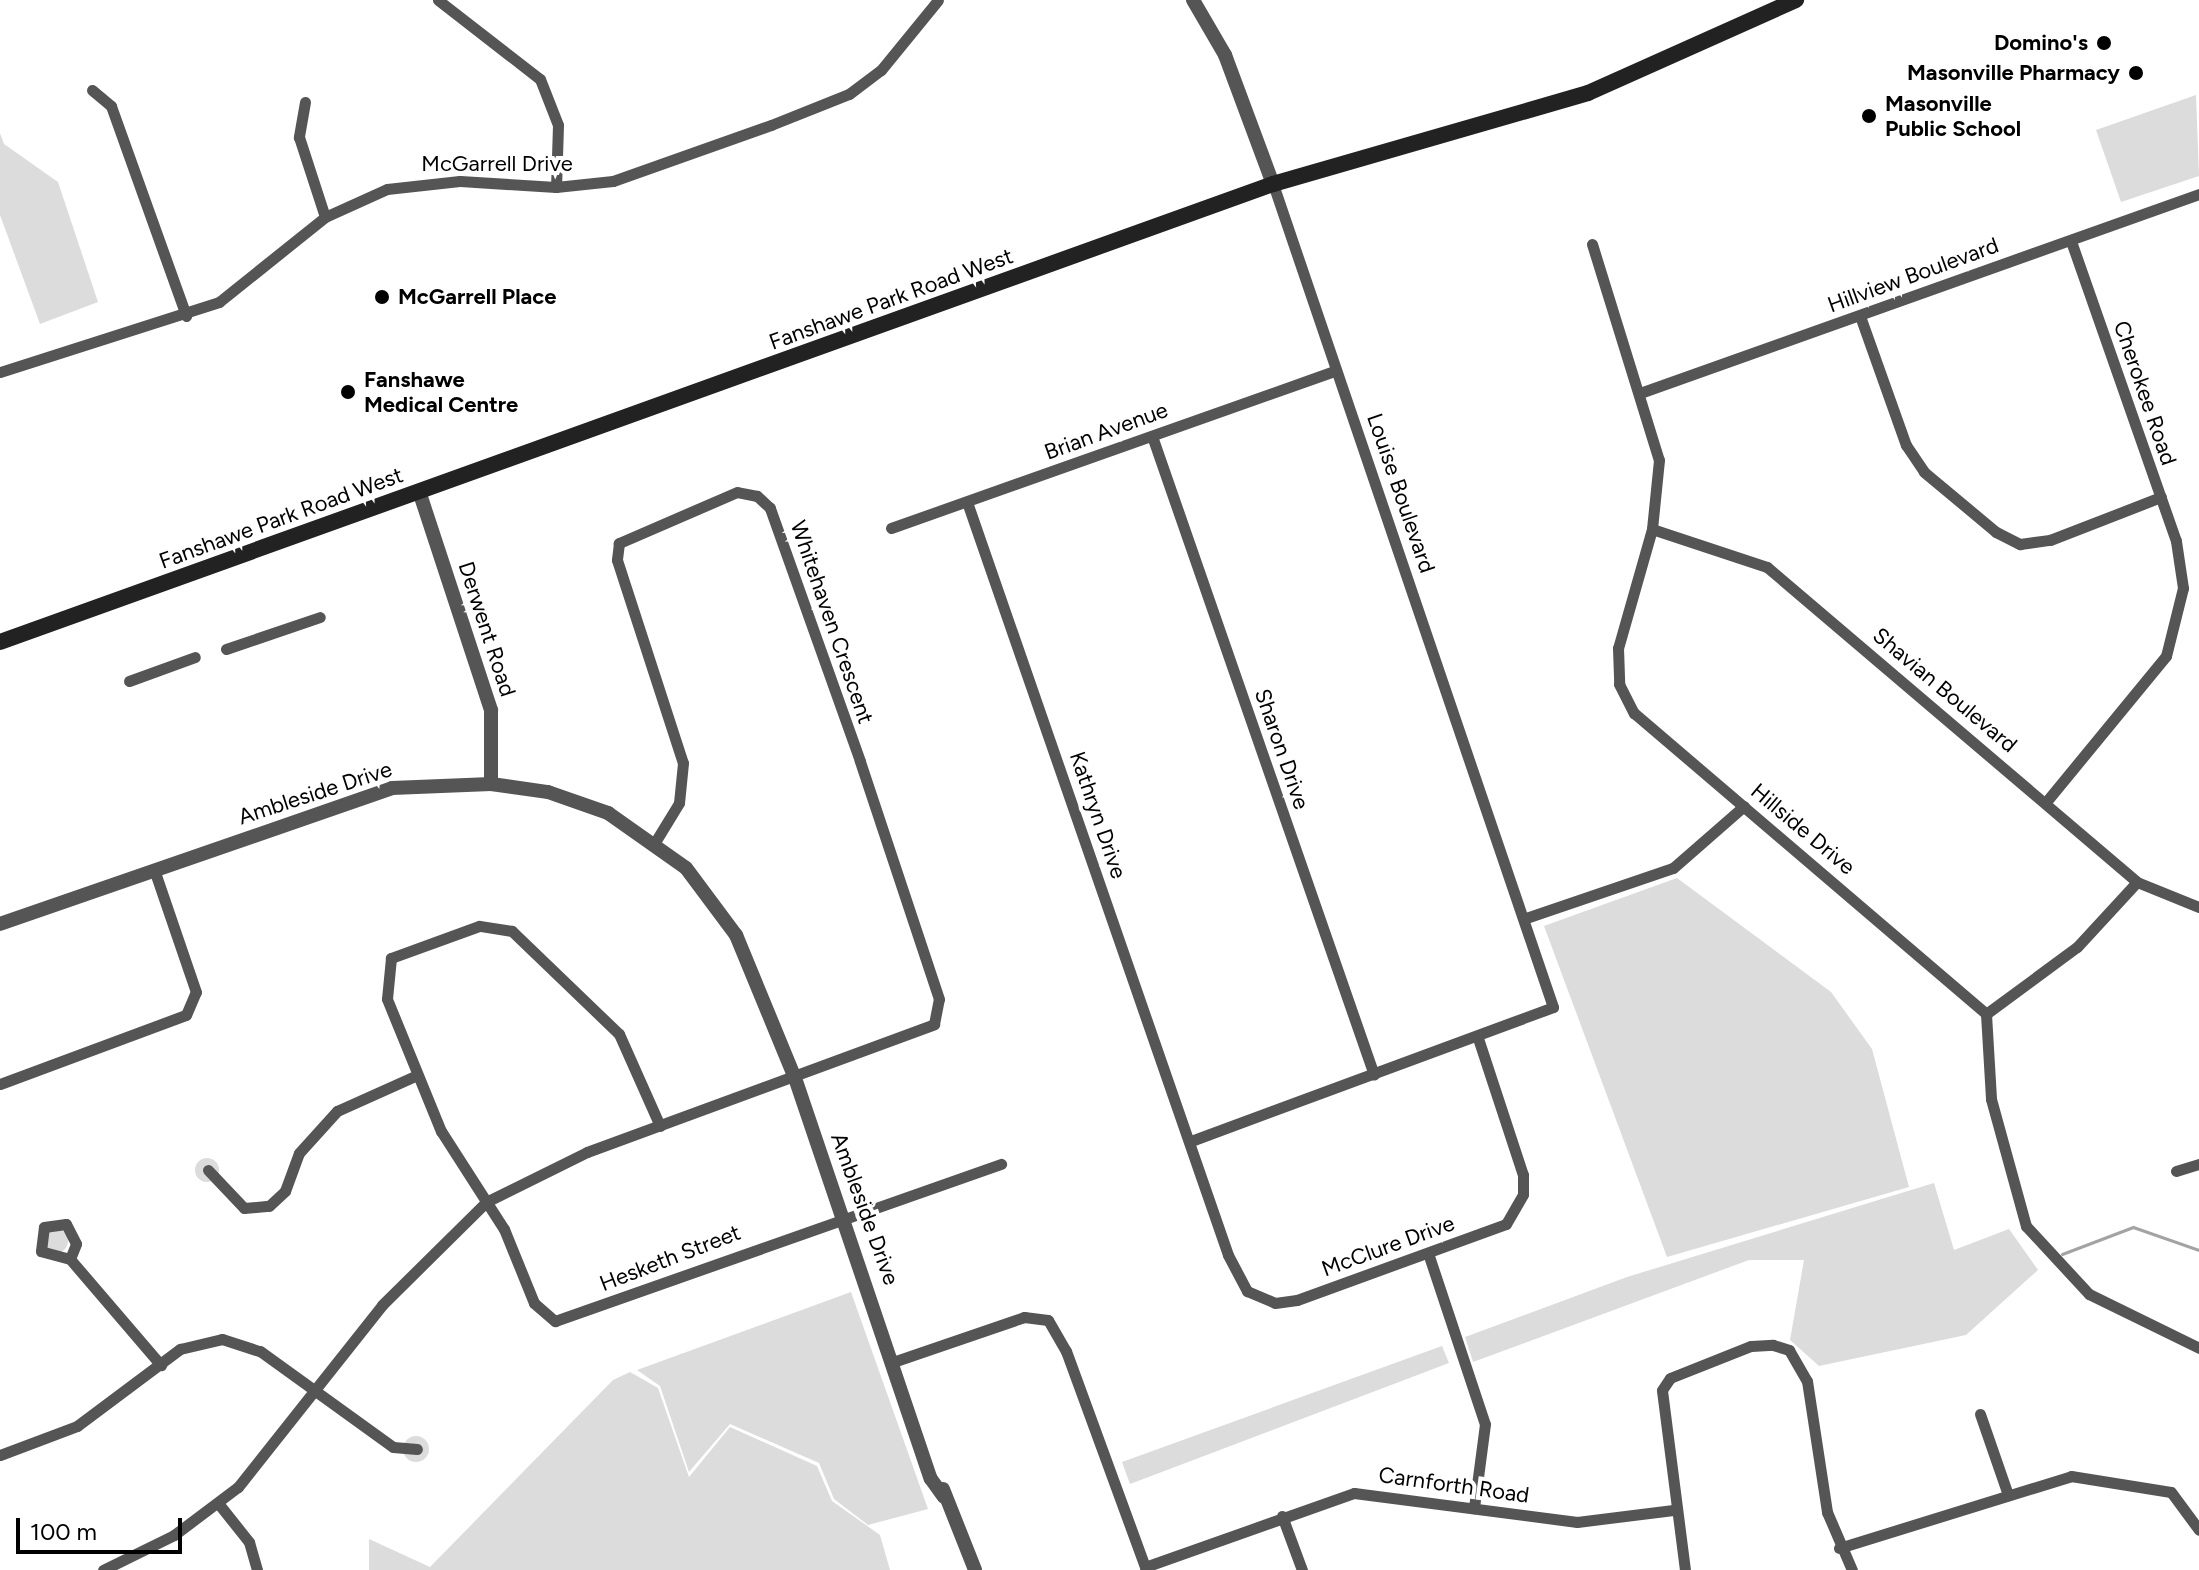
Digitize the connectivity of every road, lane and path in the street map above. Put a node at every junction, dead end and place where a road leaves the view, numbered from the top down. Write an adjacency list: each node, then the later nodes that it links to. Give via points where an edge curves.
1 (438, 0): 8 (street, via 540,79 558,125)
2 (1193, 0): 7 (street, Louise Boulevard, via 1225,55)
3 (1796, 0): 7 (main road, Fanshawe Park Road West, via 1588,93)
4 (933, 2): 8 (street, McGarrell Drive, via 881,70 849,94 647,171)
5 (92, 90): 13 (street, via 111,106)
6 (305, 102): 10 (street, via 299,137)
7 (1273, 184): 15 (street, Louise Boulevard); 19 (main road, Fanshawe Park Road West)
8 (556, 187): 10 (street, McGarrell Drive, via 416,184)
9 (2199, 194): 11 (street, Hillview Boulevard)
10 (325, 217): 13 (street, McGarrell Drive, via 219,302)
11 (2071, 241): 14 (street, Hillview Boulevard); 20 (street, Cherokee Road)
12 (1592, 244): 17 (street, Hillside Drive)
13 (186, 316): 16 (street, McGarrell Drive, via 130,327)
14 (1860, 316): 17 (street, Hillview Boulevard); 20 (street, via 1906,445 1924,472 1996,532 2020,544 2050,540)
15 (1335, 371): 18 (street, Brian Avenue); 36 (street, Louise Boulevard)
16 (0, 372)
17 (1640, 393): 23 (street, Hillside Drive, via 1659,460)
18 (1152, 436): 21 (street, Brian Avenue); 41 (street, Sharon Drive)
19 (419, 491): 25 (main road, Fanshawe Park Road West); 29 (street, Derwent Road, via 491,710)
20 (2161, 497): 30 (street, Cherokee Road, via 2176,541 2180,619 2166,656)
21 (967, 502): 22 (street, Brian Avenue); 45 (street, Kathryn Drive)
22 (891, 528)
23 (1652, 529): 30 (street, Shavian Boulevard, via 1767,567); 31 (street, Hillside Drive, via 1618,648 1619,684 1634,713)
24 (320, 617): 26 (street)
25 (0, 642)
26 (226, 649)
27 (195, 657): 28 (street)
28 (129, 681)
29 (491, 784): 32 (street, Ambleside Drive, via 548,792 608,813); 33 (street, Ambleside Drive, via 392,788)
30 (2046, 802): 34 (street, Shavian Boulevard)
31 (1744, 806): 36 (street, via 1673,868); 38 (street, Hillside Drive)
32 (654, 844): 42 (street, Ambleside Drive, via 686,868 736,935); 42 (street, Whitehaven Crescent, via 679,803 683,763 617,560 619,543 737,492 757,496 770,508 939,999 934,1024 925,1032)
33 (155, 872): 37 (street, Ambleside Drive); 43 (street, via 196,992 186,1015)
34 (2137, 882): 35 (street, Shavian Boulevard); 38 (street, via 2077,947)
35 (2199, 907)
36 (1526, 918): 39 (street, Louise Boulevard, via 1553,1007)
37 (0, 924)
38 (1986, 1014): 54 (street, via 1991,1099 2026,1226 2089,1294)
39 (1478, 1038): 41 (street); 52 (street, McClure Drive, via 1523,1194 1506,1224)
40 (417, 1075): 44 (street, via 387,999 391,958 494,925 528,942 619,1034); 48 (street, via 337,1111 299,1153 285,1191 269,1206 244,1208); 50 (street, via 441,1131)
41 (1374, 1075): 45 (street)
42 (795, 1078): 44 (street); 51 (street, Ambleside Drive)
43 (0, 1084)
44 (660, 1126): 50 (street)
45 (1191, 1141): 52 (street, McClure Drive, via 1228,1255 1260,1300 1297,1300)
46 (1001, 1164): 51 (street)
47 (2199, 1164): 49 (street)
48 (208, 1170)
49 (2176, 1171)
50 (486, 1202): 51 (street, Hesketh Street, via 534,1303 545,1316 566,1321 612,1297); 57 (street, via 382,1305)
51 (843, 1219): 55 (street, Ambleside Drive)
52 (1428, 1253): 63 (street, via 1485,1424)
53 (70, 1259): 56 (street)
54 (2199, 1348)
55 (894, 1362): 68 (street, via 1024,1317 1048,1320 1066,1351); 71 (street, Ambleside Drive)
56 (161, 1365): 57 (street, via 193,1343 239,1341); 60 (street, via 77,1426)
57 (317, 1394): 59 (street, via 393,1447); 62 (street)
58 (1980, 1414): 61 (street)
59 (417, 1449)
60 (0, 1455)
61 (2008, 1495): 66 (street, via 2071,1476 2124,1482 2171,1492); 67 (street)
62 (218, 1503): 69 (street); 70 (street, via 249,1542)
63 (1474, 1508): 64 (street, Carnforth Road, via 1577,1522); 65 (street, Carnforth Road, via 1354,1493)
64 (1673, 1510): 67 (street, via 1662,1390 1670,1378 1751,1346 1773,1345 1789,1350 1807,1381); 73 (street)
65 (1282, 1516): 68 (street, Carnforth Road); 72 (street)
66 (2199, 1530)
67 (1839, 1548): 74 (street)
68 (1146, 1568)
69 (103, 1570)
70 (257, 1570)
71 (975, 1570)
72 (1302, 1570)
73 (1685, 1570)
74 (1852, 1570)

